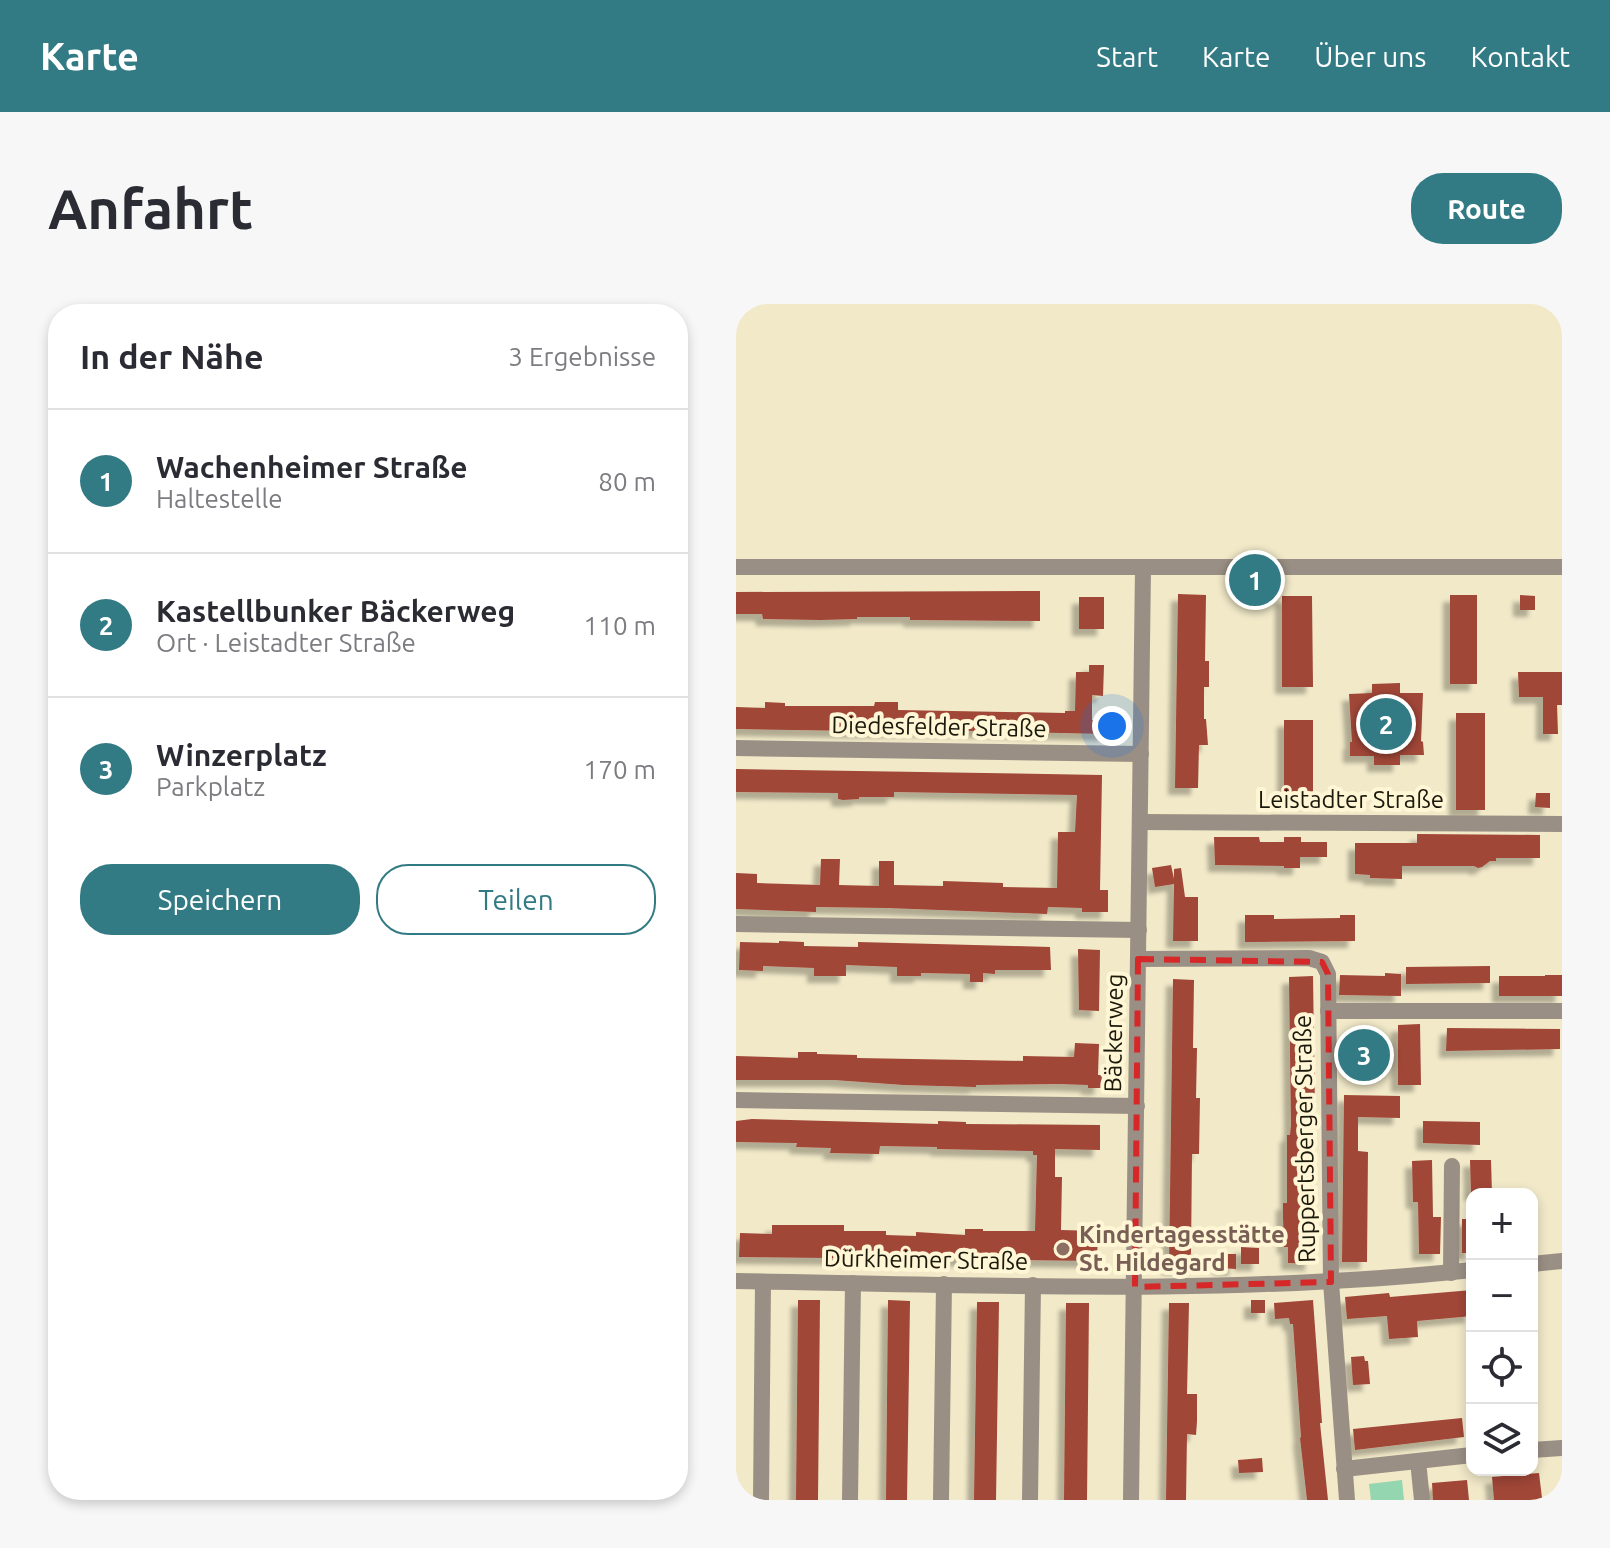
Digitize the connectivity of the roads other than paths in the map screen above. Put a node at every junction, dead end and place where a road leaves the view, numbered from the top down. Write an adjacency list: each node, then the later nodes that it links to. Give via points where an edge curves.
1 (736, 567): 3 (street)
2 (1562, 567): 3 (street)
3 (1143, 568): 5 (street, Bäckerweg)
4 (736, 748): 5 (street, Diedesfelder Straße)
5 (1141, 754): 6 (street, Bäckerweg)
6 (1140, 822): 7 (street, Leistadter Straße); 9 (street, Bäckerweg)
7 (1562, 824)
8 (736, 924): 9 (street)
9 (1139, 930): 10 (street, Bäckerweg)
10 (1138, 959): 11 (street, Ruppertsberger Straße, via 1309,958 1322,962 1328,974); 14 (street, Bäckerweg)
11 (1328, 1011): 12 (street); 22 (street, Ruppertsberger Straße)
12 (1562, 1011)
13 (736, 1100): 14 (street)
14 (1137, 1106): 26 (street, Bäckerweg)
15 (1452, 1166): 19 (street)
16 (1562, 1261): 17 (street)
17 (1538, 1263)
18 (1466, 1271): 19 (street, Dürkheimer Straße)
19 (1451, 1273): 22 (street, Dürkheimer Straße)
20 (736, 1281): 21 (street, Dürkheimer Straße)
21 (763, 1282): 23 (street, Dürkheimer Straße); 32 (street)
22 (1331, 1282): 26 (street, Dürkheimer Straße); 31 (street, Ruppertsberger Straße)
23 (853, 1283): 24 (street, Dürkheimer Straße); 33 (street)
24 (944, 1284): 25 (street, Dürkheimer Straße); 34 (street)
25 (1033, 1285): 26 (street, Dürkheimer Straße); 35 (street)
26 (1135, 1287): 36 (street, Bäckerweg)
27 (1562, 1448): 28 (street)
28 (1538, 1450)
29 (1466, 1456): 30 (street)
30 (1418, 1461): 31 (street); 38 (street)
31 (1344, 1469): 37 (street, Ruppertsberger Straße)
32 (761, 1500)
33 (850, 1500)
34 (941, 1500)
35 (1030, 1500)
36 (1131, 1500)
37 (1347, 1500)
38 (1422, 1500)

